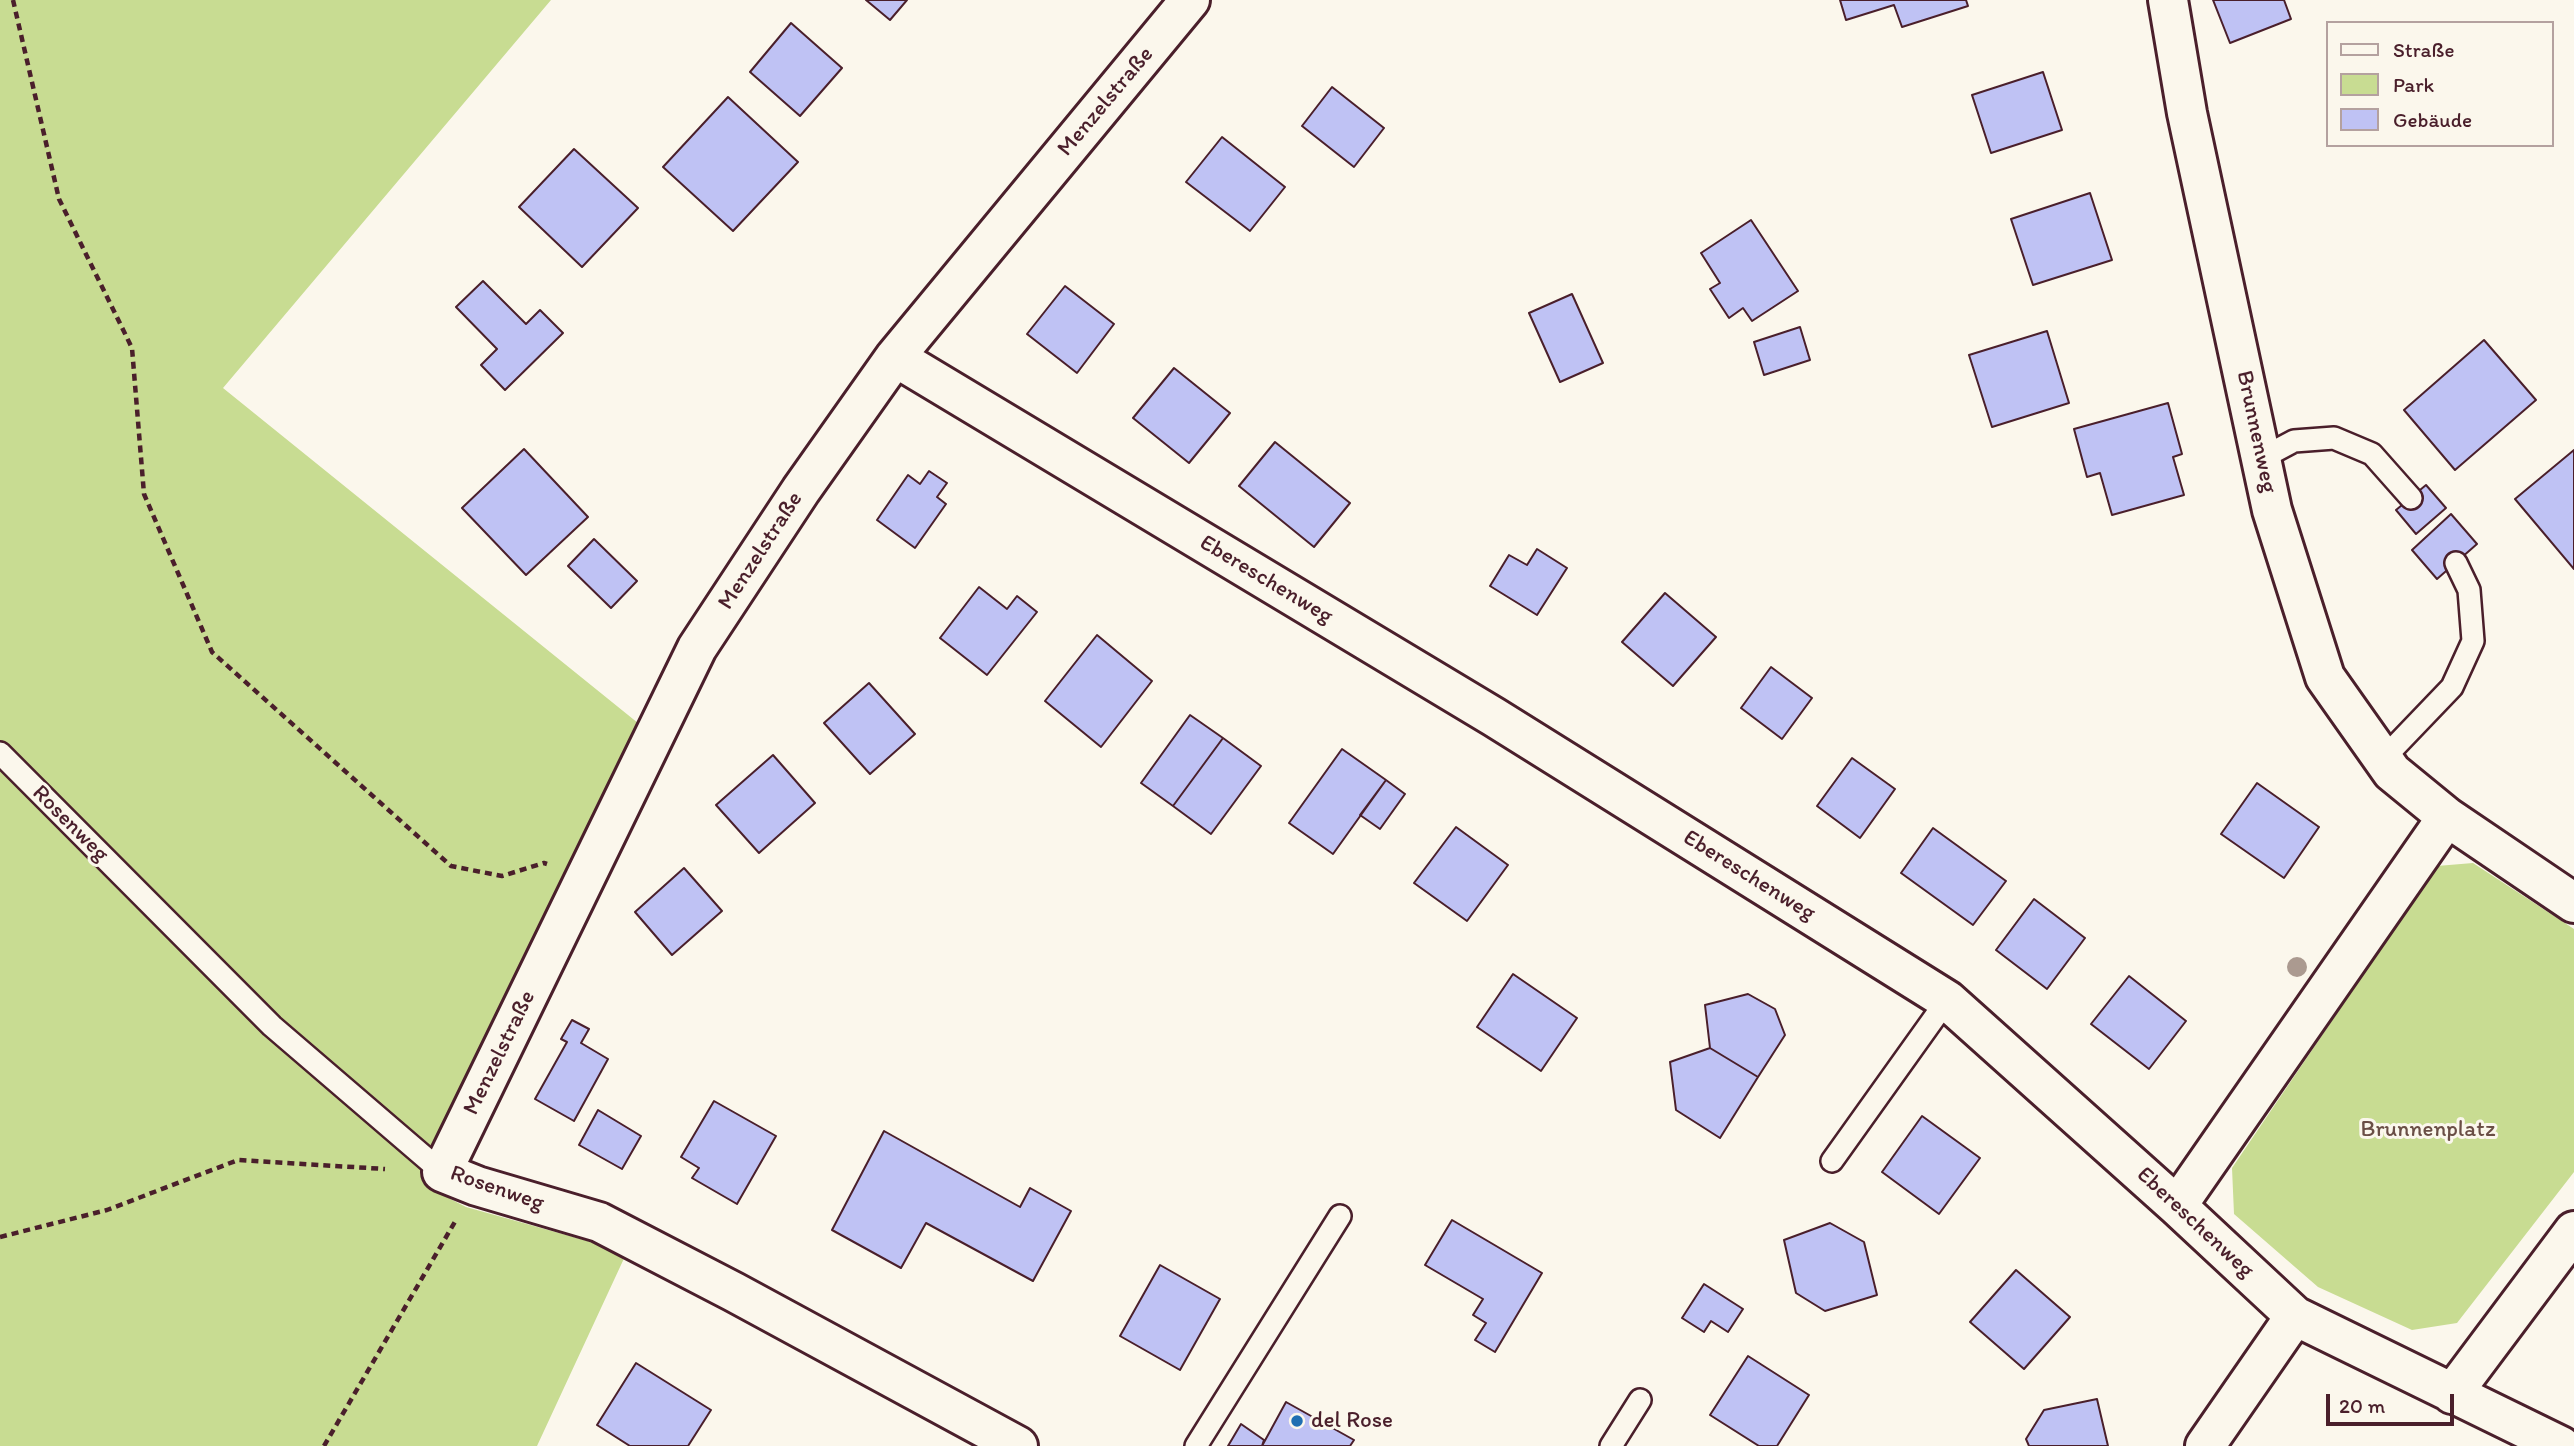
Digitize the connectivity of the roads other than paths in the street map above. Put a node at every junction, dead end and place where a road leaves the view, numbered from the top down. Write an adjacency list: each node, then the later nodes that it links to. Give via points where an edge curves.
1 (1190, 0): 3 (street, Menzelstraße)
2 (2168, 0): 4 (street, Brunnenweg, via 2187,113)
3 (895, 357): 11 (street, Ebereschenweg, via 1494,717); 13 (street, Menzelstraße, via 697,648)
4 (2262, 458): 5 (lane, via 2294,441 2334,438 2372,454); 8 (street, Brunnenweg, via 2272,510 2325,677)
5 (2411, 498)
6 (2456, 563): 8 (lane, via 2469,590 2473,641 2452,687)
7 (0, 753): 13 (lane, Rosenweg, via 272,1026)
8 (2383, 759): 9 (street, Brunnenweg)
9 (2446, 817): 10 (street); 14 (street)
10 (2574, 903)
11 (1947, 1000): 12 (lane); 14 (street, Ebereschenweg)
12 (1832, 1161)
13 (442, 1172): 20 (street, Rosenweg, via 599,1222)
14 (2177, 1206): 17 (street, Ebereschenweg)
15 (1340, 1216): 21 (lane)
16 (2574, 1231): 18 (street)
17 (2295, 1316): 18 (street, Ebereschenweg); 23 (street)
18 (2452, 1394): 24 (street, Ebereschenweg)
19 (1640, 1400): 22 (lane)
20 (1018, 1446)
21 (1196, 1446)
22 (1611, 1446)
23 (2205, 1446)
24 (2561, 1446)

